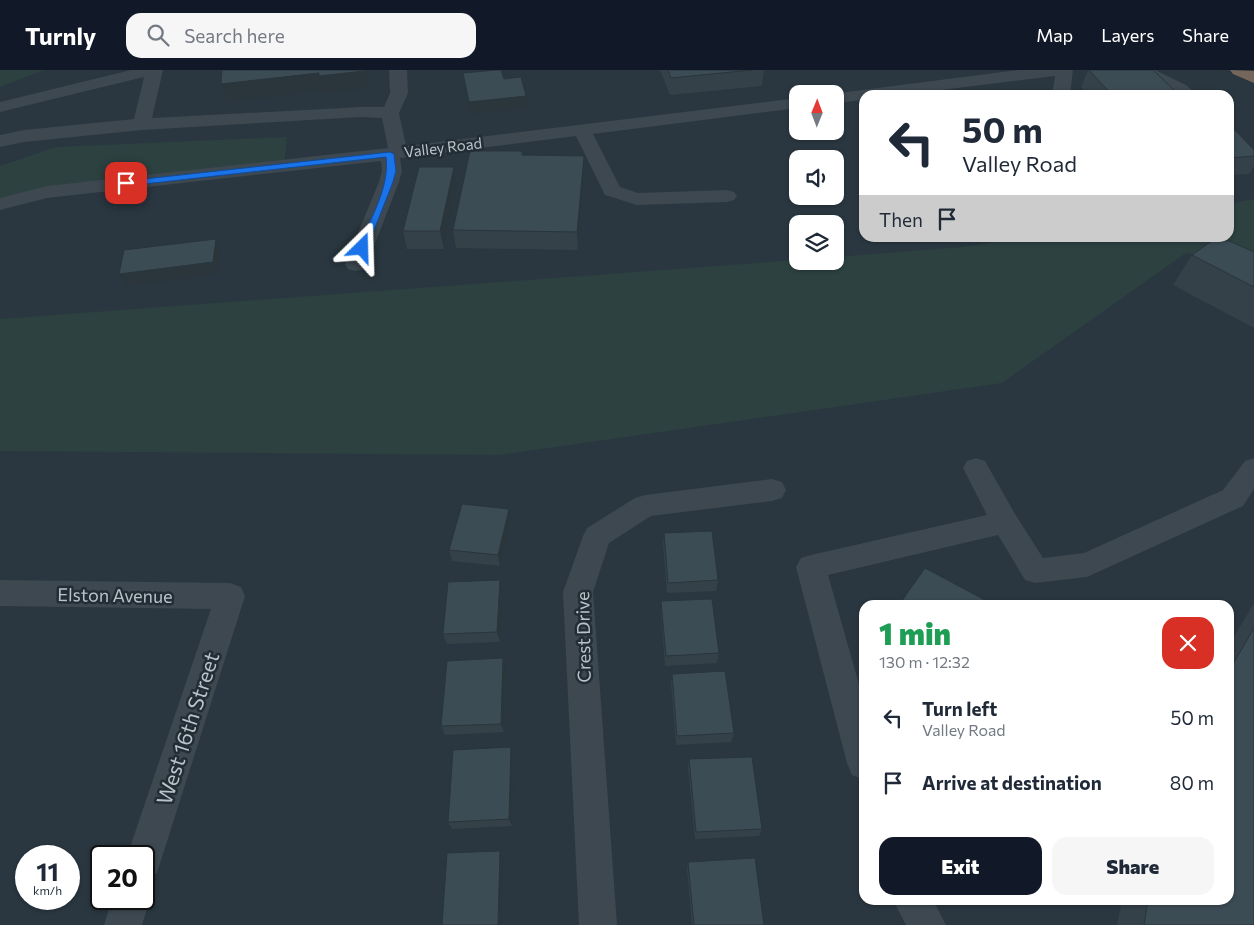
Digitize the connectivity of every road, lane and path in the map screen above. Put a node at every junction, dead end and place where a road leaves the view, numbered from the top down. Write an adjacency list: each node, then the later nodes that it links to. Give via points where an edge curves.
1 (153, 70): 16 (street); 18 (street)
2 (398, 70): 17 (street, via 399,93)
3 (906, 70): 9 (street)
4 (1060, 70): 9 (street)
5 (1064, 70): 11 (street)
6 (1141, 70): 12 (street)
7 (1239, 70): 8 (highway)
8 (1254, 78)
9 (921, 87): 10 (street)
10 (898, 90)
11 (1062, 90)
12 (1181, 90)
13 (859, 95): 14 (street)
14 (844, 97)
15 (789, 104): 19 (street, Valley Road)
16 (0, 107)
17 (390, 113): 18 (street); 21 (street)
18 (142, 124): 20 (street, via 24,136)
19 (582, 130): 21 (street, Valley Road); 22 (street, via 612,191 637,199)
20 (0, 142)
21 (394, 153): 23 (street, Valley Road, via 47,192); 24 (street, via 389,182)
22 (727, 196)
23 (0, 204)
24 (356, 264)
25 (976, 468): 28 (street)
26 (1254, 468): 28 (street, via 1233,498 1086,565 1035,571)
27 (772, 490): 36 (street, Crest Drive, via 645,506 597,536 578,592)
28 (1005, 522): 31 (street, via 811,567)
29 (0, 593): 30 (street, Elston Avenue)
30 (230, 596): 32 (street, West 16th Street)
31 (859, 745)
32 (149, 845)
33 (915, 905): 37 (street)
34 (128, 910): 35 (street)
35 (123, 925)
36 (598, 925)
37 (927, 925)

